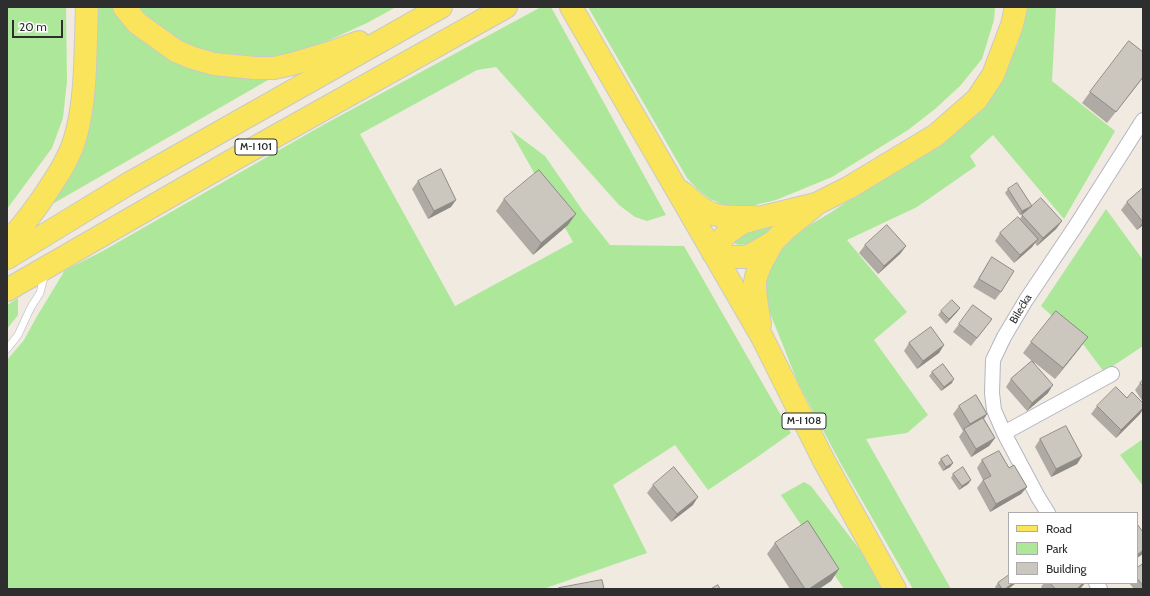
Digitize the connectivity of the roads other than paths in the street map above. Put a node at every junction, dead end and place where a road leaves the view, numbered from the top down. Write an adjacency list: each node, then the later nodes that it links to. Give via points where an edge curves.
1 (87, 7): 14 (main road, via 84,84 72,148 49,190)
2 (124, 7): 3 (main road, via 136,23 176,51 193,58 214,64 274,68 357,43)
3 (430, 7)
4 (441, 7): 17 (main road, M-I 101, via 128,184)
5 (506, 7): 18 (main road, M-I 101)
6 (571, 7): 11 (main road, M-I 108)
7 (1005, 7): 9 (main road)
8 (1016, 7): 9 (main road)
9 (1002, 53): 12 (main road, via 993,75 977,99 936,135 848,188)
10 (1143, 120): 23 (street, Bilećka, via 1004,337 994,360 992,394 994,410)
11 (674, 186): 13 (main road, via 712,214); 16 (main road, M-I 108)
12 (816, 204): 13 (main road); 15 (main road)
13 (759, 218): 16 (main road, via 742,223 726,234)
14 (7, 242)
15 (773, 242): 16 (main road, via 747,257); 20 (main road, via 755,282)
16 (713, 253): 20 (main road, M-I 108)
17 (7, 258)
18 (47, 266): 19 (main road, M-I 101); 21 (lane, via 40,293 18,335)
19 (7, 290)
20 (762, 337): 25 (main road, M-I 108, via 824,460)
21 (7, 349)
22 (1112, 374): 23 (street)
23 (1004, 433): 24 (street, Bilećka)
24 (1047, 512)
25 (895, 589)

